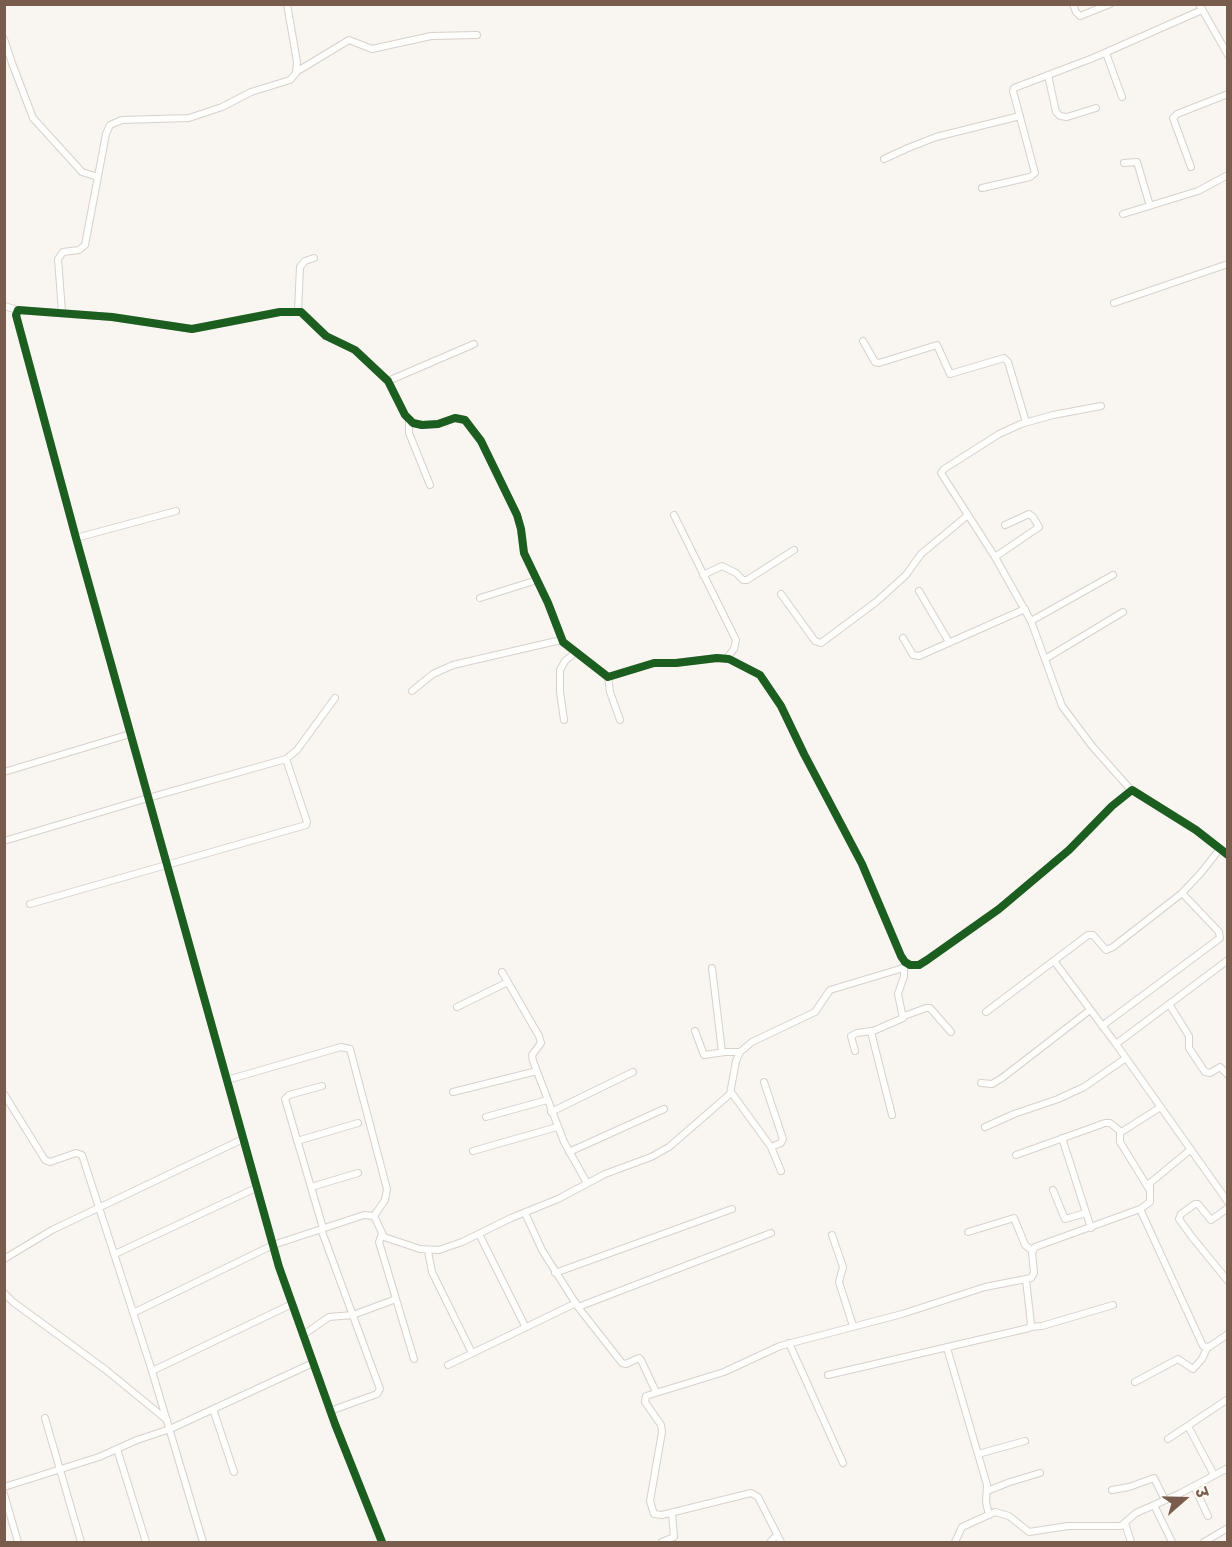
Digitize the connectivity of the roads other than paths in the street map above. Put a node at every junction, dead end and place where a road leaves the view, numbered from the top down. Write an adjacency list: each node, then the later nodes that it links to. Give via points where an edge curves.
1 (287, 4): 9 (street)
2 (1073, 4): 3 (street, via 1080,15)
3 (1110, 4)
4 (1200, 7): 7 (street); 8 (street)
5 (477, 35): 9 (street, via 431,36 372,49 349,40)
6 (4, 39): 19 (street, via 33,118 82,172)
7 (1106, 52): 10 (street); 12 (street)
8 (1227, 55)
9 (296, 72): 19 (street, via 285,82 189,118 114,122 106,134)
10 (1048, 75): 13 (street, via 1060,116); 14 (street, via 1013,89)
11 (1227, 94): 17 (street, via 1173,118)
12 (1122, 97)
13 (1096, 108)
14 (1020, 116): 15 (street, via 936,137); 20 (street, via 1035,173)
15 (884, 159)
16 (1124, 163): 21 (street, via 1137,162)
17 (1191, 167)
18 (1227, 175): 21 (street, via 1198,190)
19 (98, 177): 29 (street, via 85,245 63,252 58,258)
20 (982, 188)
21 (1150, 206): 22 (street)
22 (1123, 214)
23 (314, 258): 28 (street, via 300,267)
24 (1227, 264): 25 (street)
25 (1114, 303)
26 (4, 306): 27 (street)
27 (18, 310): 29 (street); 41 (street, via 16,315)
28 (298, 311): 29 (street, via 192,329); 32 (street, via 326,336 355,350)
29 (62, 312)
30 (863, 341): 35 (street, via 879,363 937,345 950,375 1004,358)
31 (474, 344): 32 (street)
32 (388, 381): 34 (street)
33 (1101, 406): 35 (street)
34 (409, 420): 36 (street, via 409,433); 46 (street, via 428,425 460,418 472,428 517,515 524,553)
35 (1026, 422): 39 (street, via 999,434 942,471)
36 (430, 485)
37 (176, 511): 41 (street)
38 (674, 515): 44 (street)
39 (968, 515): 43 (street); 48 (street, via 921,554 876,602 821,643 815,641)
40 (1005, 525): 43 (street, via 1029,514 1039,527)
41 (76, 538): 64 (street)
42 (794, 550): 44 (street, via 747,580 722,566)
43 (995, 557): 50 (street)
44 (703, 575): 57 (street, via 736,640)
45 (1113, 575): 52 (street)
46 (537, 580): 49 (street); 54 (street)
47 (919, 591): 55 (street)
48 (781, 594)
49 (480, 598)
50 (1025, 609): 52 (street); 55 (street)
51 (1123, 612): 58 (street)
52 (1031, 621): 58 (street)
53 (903, 638): 55 (street, via 916,657)
54 (561, 640): 56 (street); 60 (street, via 453,665 433,674)
55 (949, 642)
56 (576, 652): 59 (street); 62 (street, via 560,669)
57 (726, 659): 59 (street, via 654,663); 77 (street, via 760,675 775,694 862,864)
58 (1045, 659): 67 (street, via 1062,706)
59 (608, 677): 63 (street)
60 (412, 691)
61 (336, 698): 65 (street)
62 (564, 720)
63 (620, 720)
64 (130, 734): 66 (street); 68 (street)
65 (286, 759): 68 (street); 72 (street, via 307,824)
66 (4, 772)
67 (1131, 790): 70 (street); 77 (street, via 1069,850 999,909 919,965)
68 (148, 798): 69 (street); 72 (street)
69 (4, 842)
70 (1219, 849): 71 (street); 73 (street)
71 (1227, 855)
72 (166, 864): 74 (street); 98 (street)
73 (1182, 893): 75 (street, via 1110,949 1088,935); 86 (street, via 1220,938)
74 (30, 904)
75 (1054, 961): 83 (street); 84 (street)
76 (1227, 961): 81 (street)
77 (906, 966): 85 (street, via 898,994); 93 (street, via 830,990 815,1012 760,1037)
78 (712, 968): 92 (street)
79 (502, 972): 80 (street)
80 (508, 982): 82 (street); 95 (street, via 540,1040 532,1055)
81 (1169, 1004): 90 (street); 97 (street, via 1205,1072 1220,1067)
82 (458, 1007)
83 (1090, 1010): 86 (street); 100 (street, via 1002,1078 992,1084)
84 (986, 1012)
85 (903, 1016): 88 (street); 89 (street, via 930,1008)
86 (1102, 1026): 90 (street)
87 (695, 1031): 92 (street, via 703,1054)
88 (871, 1031): 91 (street, via 851,1036); 111 (street)
89 (951, 1032)
90 (1116, 1044): 94 (street)
91 (855, 1051)
92 (722, 1052): 93 (street)
93 (741, 1052): 103 (street, via 734,1067)
94 (1126, 1058): 107 (street); 115 (street, via 1075,1092)
95 (537, 1071): 102 (street); 105 (street)
96 (633, 1072): 110 (street)
97 (1227, 1075)
98 (227, 1080): 118 (street); 139 (street, via 342,1047 350,1049 387,1189)
99 (764, 1082): 120 (street, via 783,1138)
100 (981, 1083)
101 (322, 1086): 119 (street, via 286,1097)
102 (453, 1092)
103 (731, 1092): 120 (street); 127 (street, via 669,1148)
104 (4, 1094): 106 (street)
105 (547, 1100): 110 (street); 112 (street)
106 (12, 1106): 108 (street); 133 (street, via 47,1162 76,1152 82,1155)
107 (1160, 1108): 116 (street); 121 (street)
108 (4, 1109)
109 (664, 1109): 123 (street)
110 (551, 1112): 114 (street)
111 (892, 1115)
112 (486, 1117)
113 (358, 1123): 119 (street)
114 (557, 1127): 122 (street); 123 (street)
115 (986, 1127)
116 (1120, 1131): 117 (street, via 1108,1122); 130 (street, via 1120,1142)
117 (1062, 1138): 124 (street); 138 (street)
118 (243, 1139): 129 (street); 133 (street)
119 (297, 1141): 128 (street)
120 (771, 1147): 125 (street)
121 (1190, 1150): 130 (street, via 1150,1183); 132 (street)
122 (473, 1151)
123 (569, 1152): 127 (street)
124 (1016, 1155)
125 (780, 1171)
126 (358, 1173): 128 (street)
127 (587, 1183): 137 (street)
128 (311, 1187): 140 (street)
129 (256, 1188): 147 (street); 150 (street)
130 (1149, 1189): 136 (street, via 1150,1202)
131 (1053, 1190): 138 (street, via 1065,1219)
132 (1227, 1202)
133 (100, 1208): 150 (street); 151 (street)
134 (1227, 1208): 154 (street, via 1211,1220 1195,1204 1179,1219)
135 (732, 1209): 152 (street)
136 (1140, 1209): 141 (street); 169 (street)
137 (525, 1212): 145 (street); 152 (street)
138 (1086, 1213): 141 (street)
139 (374, 1216): 140 (street, via 364,1215); 144 (street)
140 (322, 1228): 147 (street); 161 (street)
141 (1091, 1228): 149 (street)
142 (968, 1232): 149 (street, via 1014,1218 1025,1245)
143 (771, 1233): 158 (street)
144 (382, 1234): 148 (street); 156 (street, via 379,1242)
145 (479, 1234): 148 (street, via 454,1246); 162 (street)
146 (832, 1235): 163 (street, via 843,1267 839,1282)
147 (273, 1245): 157 (street); 160 (street)
148 (428, 1251): 170 (street, via 432,1272)
149 (1033, 1251): 153 (street, via 1033,1276)
150 (115, 1254): 160 (street)
151 (6, 1255)
152 (555, 1273): 158 (street)
153 (1026, 1280): 163 (street, via 985,1287); 164 (street)
154 (1227, 1281)
155 (4, 1293): 182 (street)
156 (394, 1300): 161 (street); 171 (street)
157 (292, 1304): 166 (street); 174 (street)
158 (577, 1305): 162 (street); 177 (street, via 622,1363 641,1360)
159 (1113, 1305): 164 (street)
160 (133, 1313): 174 (street)
161 (353, 1315): 166 (street, via 325,1319); 180 (street, via 379,1392)
162 (525, 1326): 170 (street)
163 (853, 1326): 167 (street)
164 (1030, 1327): 168 (street)
165 (1227, 1334): 169 (street)
166 (303, 1335): 172 (street)
167 (789, 1343): 177 (street, via 724,1372); 189 (street)
168 (947, 1348): 175 (street); 188 (street)
169 (1207, 1348): 176 (street, via 1193,1369 1178,1359)
170 (472, 1353): 173 (street)
171 (414, 1359)
172 (313, 1363): 179 (street); 180 (street)
173 (448, 1365)
174 (152, 1371): 182 (street)
175 (828, 1375)
176 (1135, 1382)
177 (656, 1392): 202 (street, via 644,1399 662,1432 650,1505 654,1515)
178 (1227, 1399): 183 (street)
179 (213, 1409): 184 (street); 192 (street)
180 (330, 1411): 212 (street)
181 (45, 1418): 191 (street)
182 (167, 1421): 184 (street)
183 (1188, 1426): 185 (street); 194 (street)
184 (170, 1429): 187 (street); 211 (street)
185 (1168, 1439)
186 (1025, 1441): 188 (street)
187 (117, 1449): 191 (street); 210 (street)
188 (978, 1454): 198 (street)
189 (843, 1463)
190 (1227, 1468): 194 (street)
191 (60, 1469): 196 (street); 209 (street)
192 (234, 1472)
193 (1040, 1473): 198 (street)
194 (1214, 1474): 195 (street)
195 (1194, 1486): 200 (street); 204 (street)
196 (4, 1487)
197 (1112, 1490): 200 (street, via 1154,1478)
198 (987, 1491): 203 (street)
199 (4, 1494): 208 (street)
200 (1165, 1500): 201 (street)
201 (1154, 1505): 205 (street); 218 (street)
202 (672, 1513): 207 (street, via 751,1492 758,1497); 213 (street, via 674,1538)
203 (988, 1515): 205 (street, via 1004,1514 1029,1532 1068,1526 1118,1527); 216 (street, via 962,1527)
204 (1208, 1516)
205 (1125, 1522): 217 (street)
206 (1227, 1528): 219 (street)
207 (777, 1535): 214 (street); 215 (street)
208 (18, 1542)
209 (81, 1542)
210 (146, 1542)
211 (203, 1542)
212 (382, 1542)
213 (662, 1542)
214 (770, 1542)
215 (781, 1542)
216 (955, 1542)
217 (1131, 1542)
218 (1172, 1542)
219 (1204, 1542)

